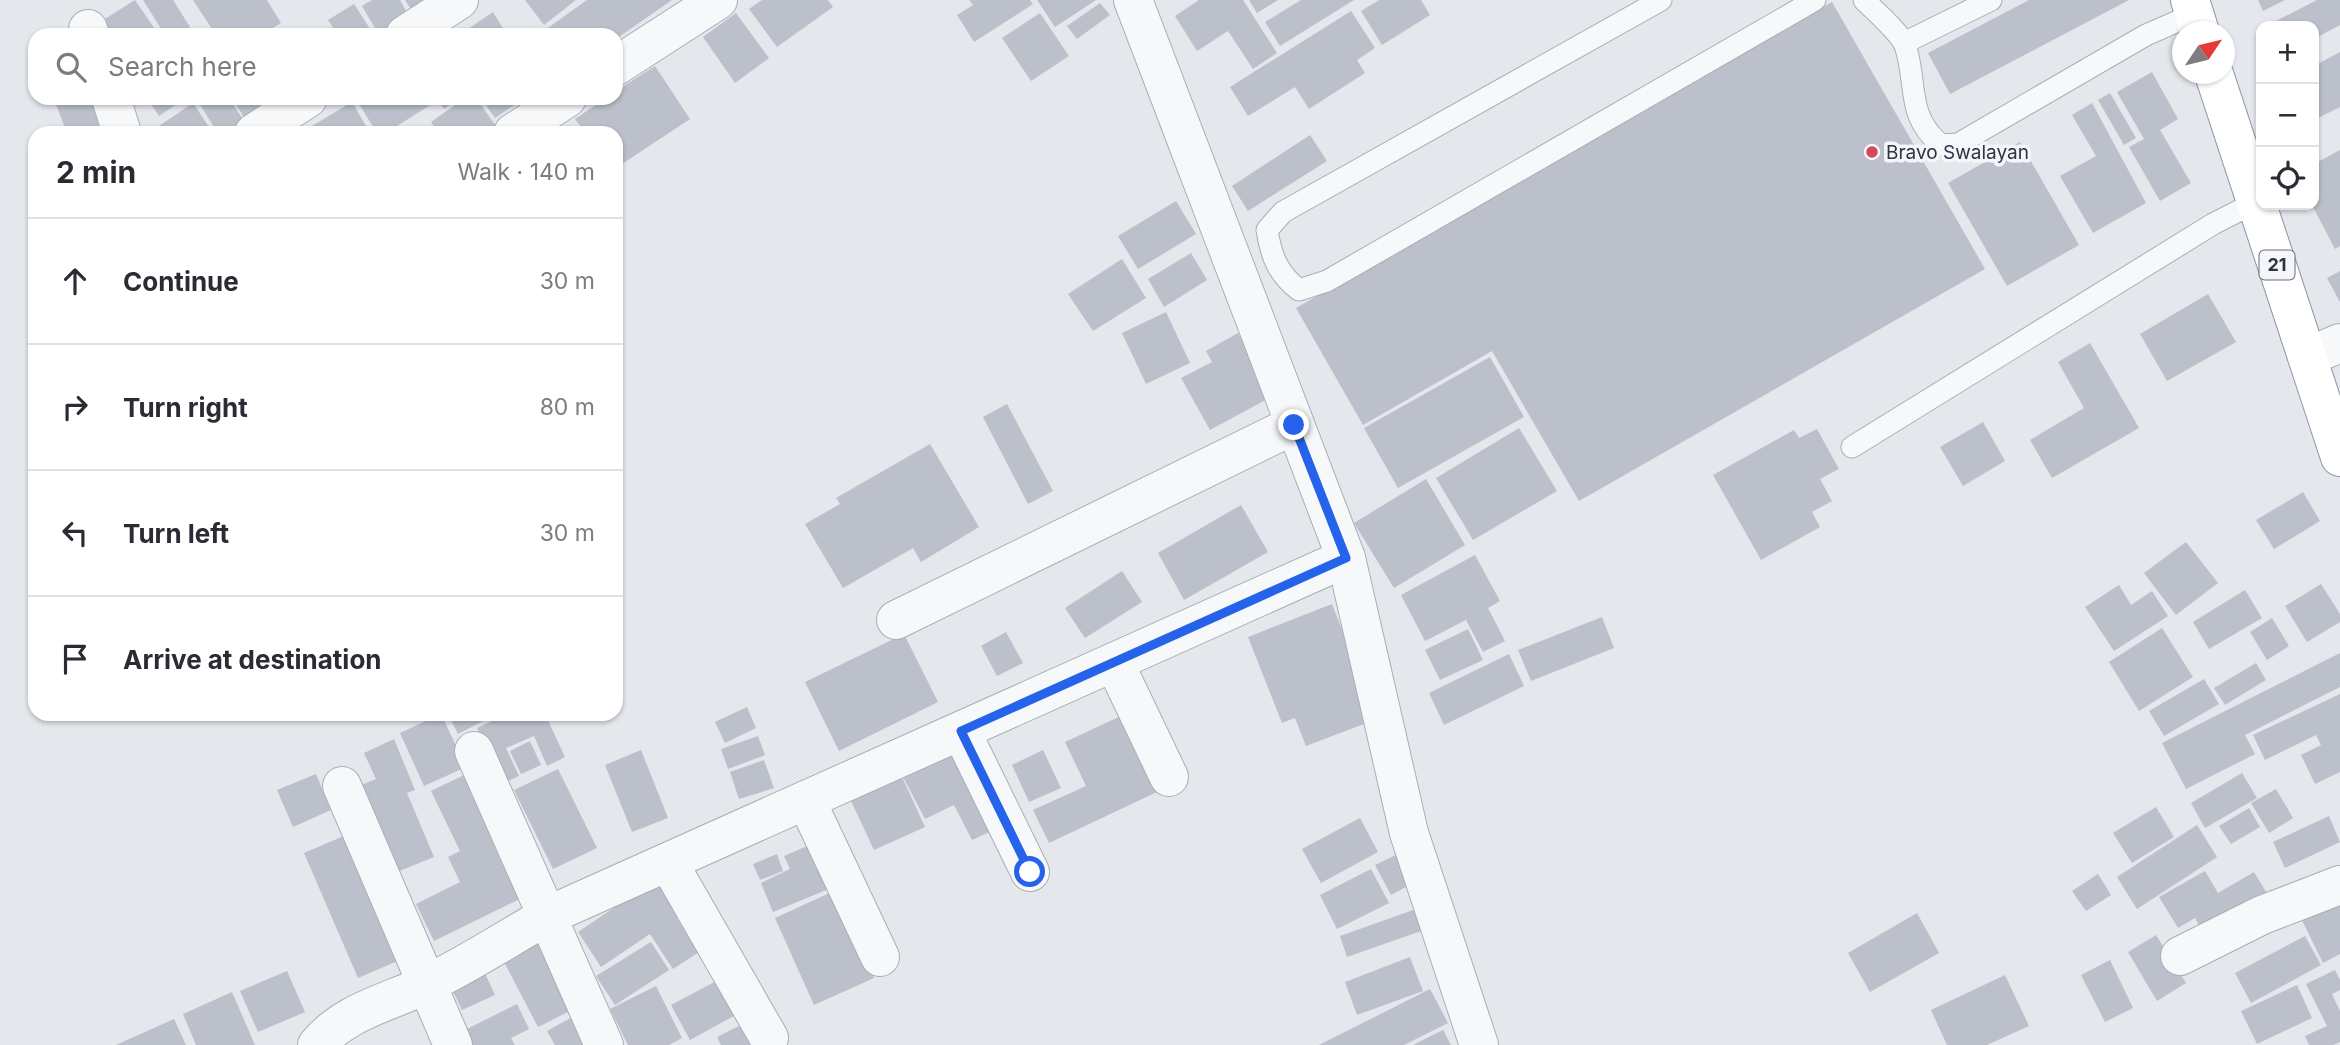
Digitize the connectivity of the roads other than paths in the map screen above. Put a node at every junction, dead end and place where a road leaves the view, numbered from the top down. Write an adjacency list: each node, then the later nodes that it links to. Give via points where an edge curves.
1 (459, 0): 9 (street)
2 (1133, 0): 22 (street)
3 (1661, 0): 4 (lane, via 1283,212 1267,230 1271,257 1286,281 1299,290 1327,281)
4 (1815, 0)
5 (1864, 0): 10 (lane)
6 (1991, 0): 10 (lane)
7 (713, 1): 11 (street)
8 (2195, 15): 10 (lane, via 2146,34 1958,144 1941,145 1927,133 1913,100)
9 (416, 28)
10 (1904, 43)
11 (623, 61)
12 (2217, 84): 19 (highway, 21)
13 (113, 105): 16 (street)
14 (297, 105): 17 (street)
15 (556, 105): 18 (street)
16 (120, 126)
17 (265, 126)
18 (524, 126)
19 (2256, 202): 23 (lane)
20 (2260, 210): 21 (highway, 21)
21 (2324, 350): 24 (highway, 21)
22 (1294, 425): 25 (street); 26 (street)
23 (1852, 447)
24 (2340, 457)
25 (1346, 558): 27 (street); 44 (street, via 1409,833)
26 (896, 620)
27 (1114, 662): 28 (street); 30 (street)
28 (961, 731): 32 (street); 34 (street)
29 (474, 751): 36 (street)
30 (1168, 777)
31 (342, 786): 39 (street)
32 (806, 800): 33 (street); 38 (street)
33 (668, 862): 36 (street); 40 (street)
34 (1030, 872)
35 (2340, 885): 37 (street, via 2262,915)
36 (547, 916): 39 (street); 43 (street)
37 (2180, 956)
38 (880, 957)
39 (428, 984): 41 (street, via 357,1013); 42 (street)
40 (769, 1038)
41 (317, 1045)
42 (453, 1045)
43 (604, 1045)
44 (1479, 1045)

